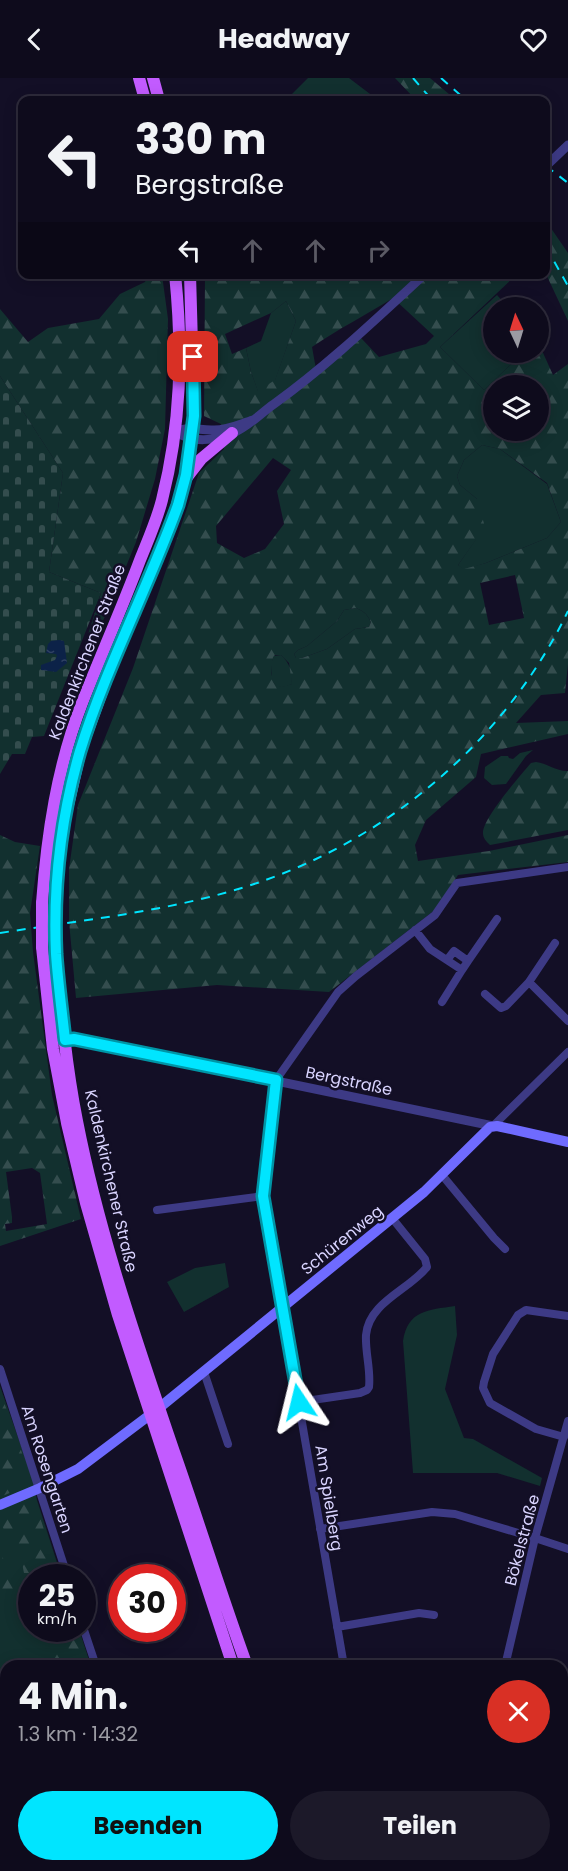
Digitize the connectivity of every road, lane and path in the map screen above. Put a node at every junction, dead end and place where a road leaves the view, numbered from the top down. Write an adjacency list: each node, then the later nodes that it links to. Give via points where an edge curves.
1 (139, 78): 3 (main road)
2 (153, 78): 4 (main road)
3 (144, 96)
4 (158, 96)
5 (568, 146): 6 (street)
6 (550, 162)
7 (176, 279): 11 (main road, Kaldenkirchener Straße, via 180,373)
8 (190, 279): 13 (main road, Kaldenkirchener Straße)
9 (419, 279): 10 (street, via 297,388)
10 (253, 420): 12 (street); 13 (street, via 223,430)
11 (176, 432): 13 (street, via 184,428); 27 (main road, Kaldenkirchener Straße, bridge, via 161,503 82,704 53,809 42,903 42,947)
12 (232, 433): 13 (street, via 201,440); 14 (main road, via 201,459)
13 (192, 434): 14 (main road, Kaldenkirchener Straße)
14 (184, 480): 26 (main road, Kaldenkirchener Straße, bridge, via 170,528 118,648 81,749 62,831 56,954)
15 (568, 867): 17 (street, via 457,883 435,915)
16 (497, 919): 20 (street)
17 (415, 930): 19 (street, via 430,949); 29 (street, via 338,992)
18 (555, 943): 22 (street)
19 (447, 960): 20 (street, via 454,951); 21 (street)
20 (468, 961): 21 (street)
21 (462, 970): 24 (street)
22 (529, 982): 23 (street, via 501,1008); 25 (street)
23 (485, 994)
24 (442, 1002)
25 (568, 1022)
26 (65, 1040): 27 (street, Bergstraße); 29 (street, Bergstraße); 42 (main road, Kaldenkirchener Straße, via 77,1120 96,1203)
27 (52, 1044): 42 (main road, Kaldenkirchener Straße, via 86,1203 118,1315)
28 (568, 1052): 30 (street, Schürenweg)
29 (276, 1080): 30 (street, Bergstraße); 33 (street, Am Spielberg)
30 (493, 1126): 31 (main road, Bergstraße); 32 (main road, Schürenweg)
31 (568, 1142)
32 (442, 1175): 35 (main road, Schürenweg); 36 (street)
33 (263, 1196): 34 (street); 37 (street, Am Spielberg)
34 (158, 1210)
35 (392, 1218): 37 (main road, Schürenweg); 41 (street, via 425,1259 427,1267 370,1319 366,1335 369,1387 360,1393)
36 (505, 1249)
37 (283, 1307): 40 (main road, Schürenweg); 41 (street, Am Spielberg)
38 (568, 1316): 44 (street, via 526,1310 518,1315 493,1354 483,1388 489,1403 536,1429)
39 (0, 1369): 46 (street, Am Rosengarten)
40 (204, 1372): 42 (main road, Schürenweg); 45 (street)
41 (299, 1402): 48 (street, Am Spielberg)
42 (155, 1411): 46 (main road, Schürenweg, via 78,1468); 52 (main road, Kaldenkirchener Straße); 59 (main road, Kaldenkirchener Straße)
43 (568, 1421): 44 (street, Bökelstraße)
44 (564, 1437): 49 (street, Bökelstraße)
45 (228, 1444)
46 (40, 1488): 47 (main road, Schürenweg); 51 (street, Am Rosengarten)
47 (0, 1505)
48 (320, 1529): 49 (street, via 432,1512 455,1514); 54 (street, Am Spielberg)
49 (535, 1538): 50 (street); 61 (street, Bökelstraße)
50 (568, 1549)
51 (64, 1564)
52 (211, 1597): 57 (main road, Kaldenkirchener Straße); 58 (main road, Kaldenkirchener Straße)
53 (434, 1615): 54 (street, via 419,1613)
54 (337, 1627): 60 (street, Am Spielberg)
55 (88, 1642): 56 (street)
56 (94, 1660)
57 (231, 1660)
58 (237, 1660)
59 (245, 1660)
60 (343, 1660)
61 (506, 1660)

